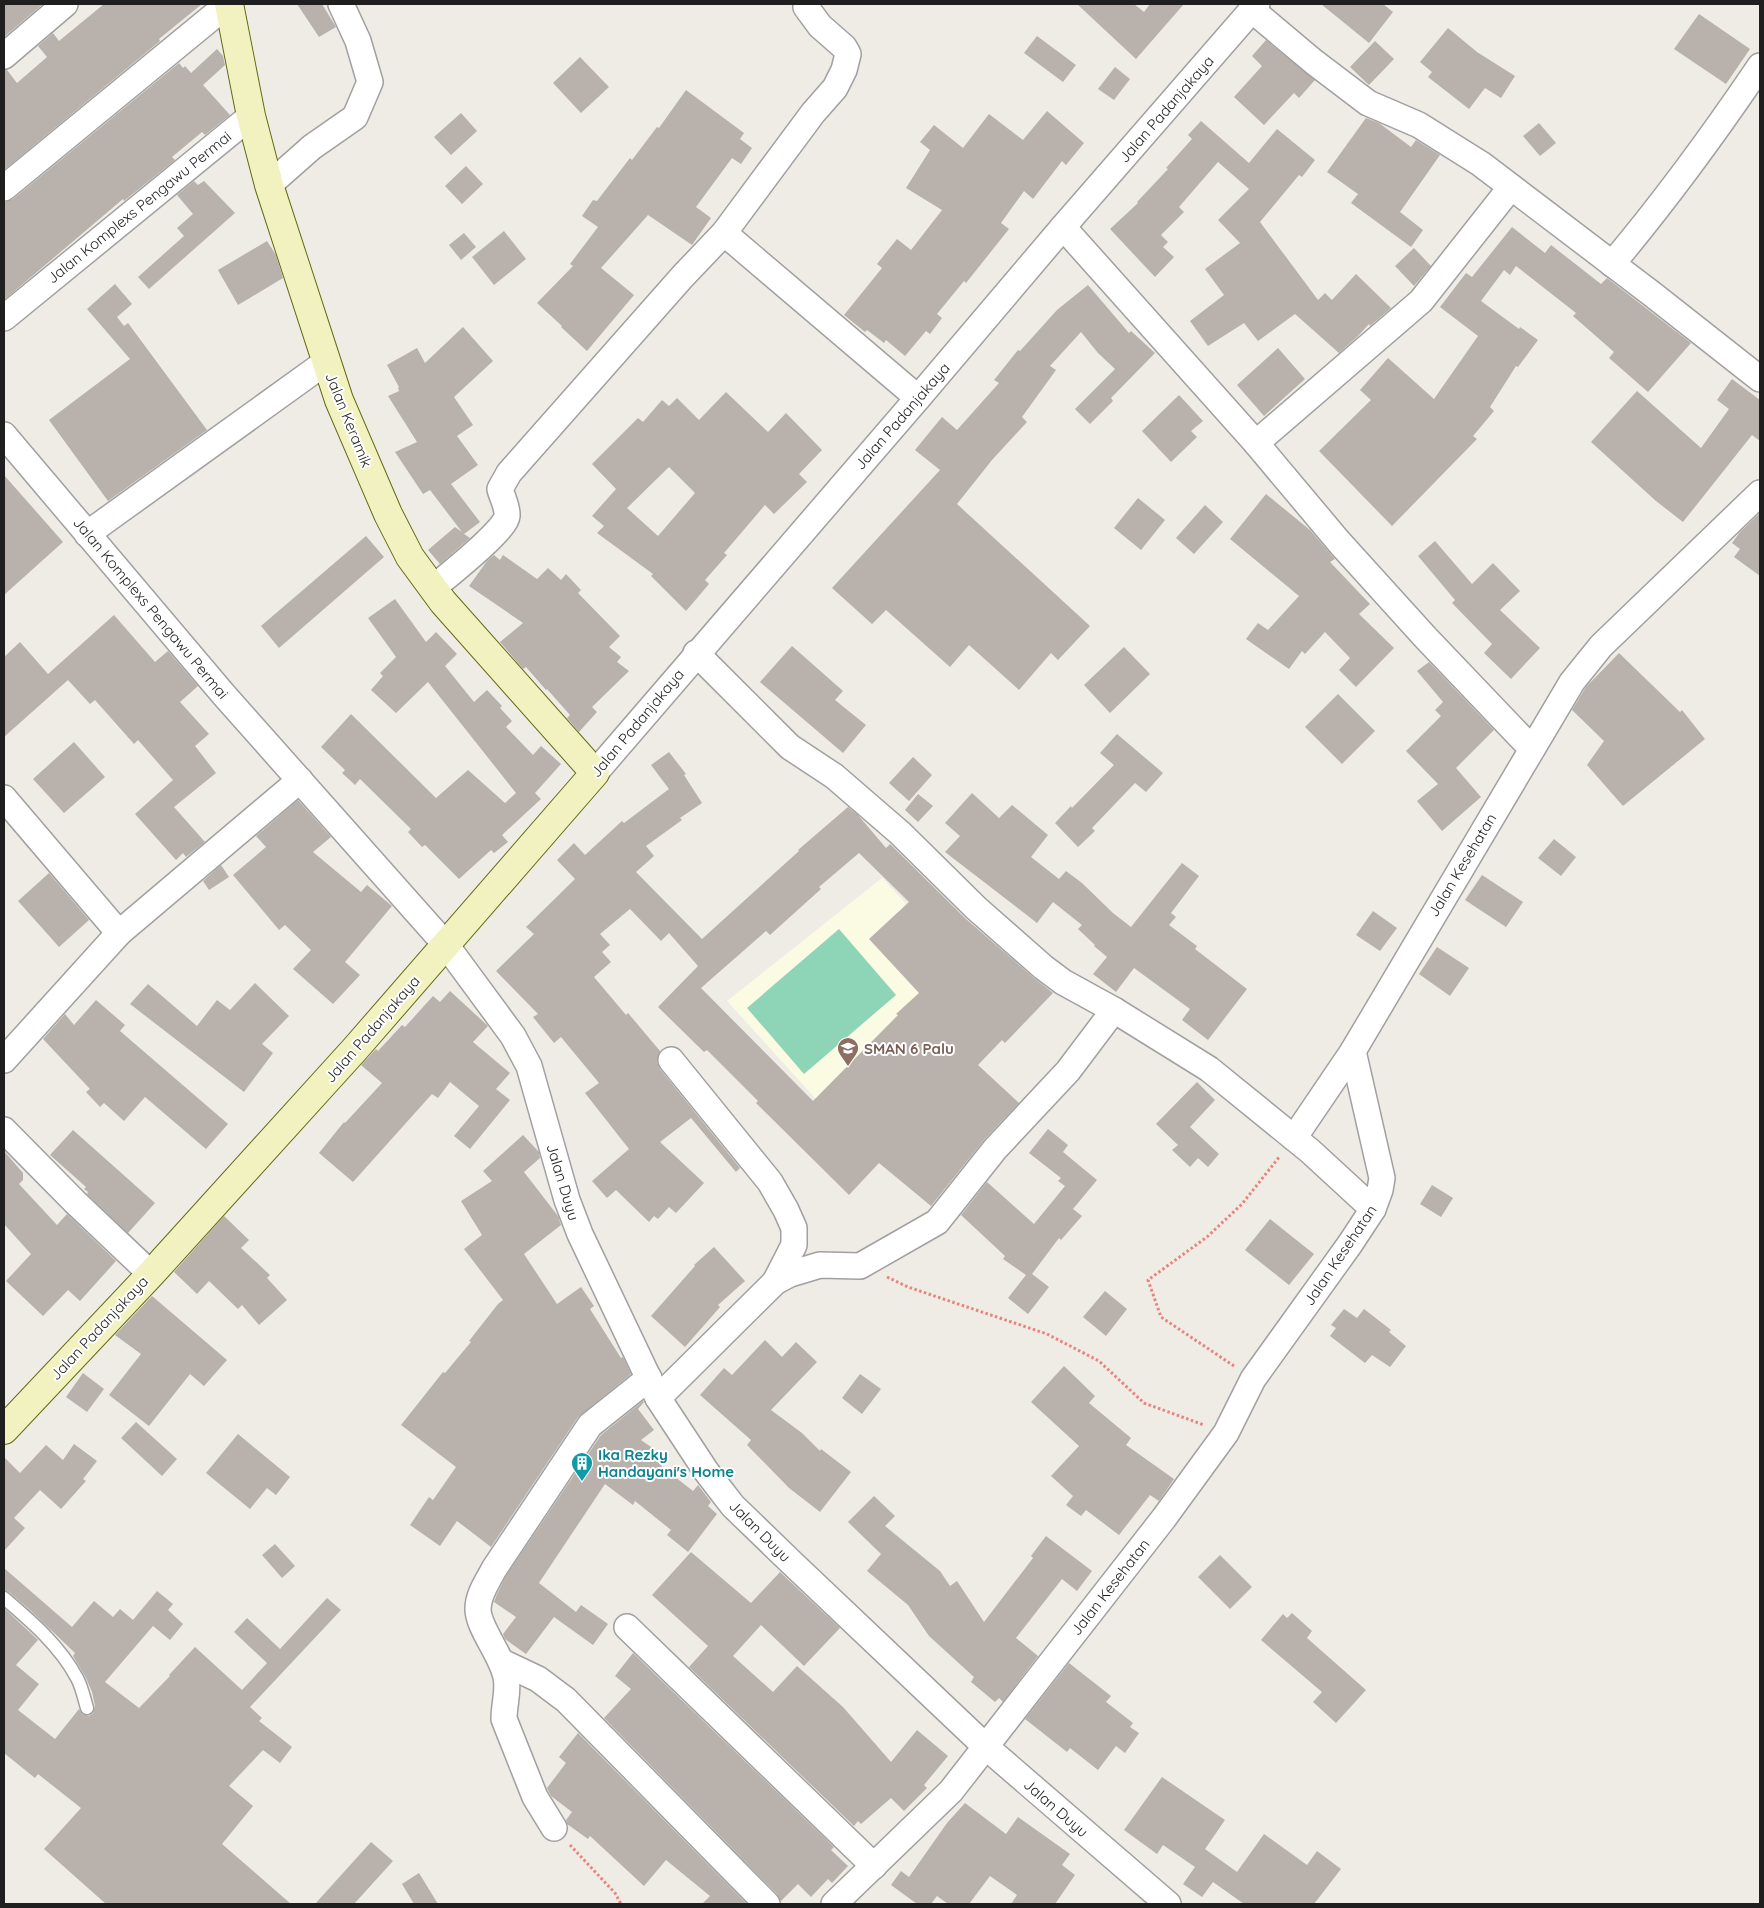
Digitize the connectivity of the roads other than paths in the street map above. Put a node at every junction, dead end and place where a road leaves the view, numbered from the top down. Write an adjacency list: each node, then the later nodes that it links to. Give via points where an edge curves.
1 (65, 4): 6 (street)
2 (228, 4): 8 (street, Jalan Keramik); 11 (street)
3 (342, 4): 9 (street, via 358,41 370,82 355,117 312,147)
4 (806, 4): 13 (street, via 820,26 846,50 847,62 835,88)
5 (1254, 7): 10 (street, via 1319,66 1368,103 1419,125); 12 (street, Jalan Padanjakaya)
6 (4, 56)
7 (1760, 66): 14 (street, via 1697,156)
8 (251, 116): 9 (street, Jalan Keramik); 15 (street, Jalan Komplexs Pengawu Permai)
9 (269, 185): 16 (street, Jalan Keramik)
10 (1511, 187): 14 (street); 20 (street, via 1422,301)
11 (4, 188)
12 (1062, 227): 18 (street, Jalan Padanjakaya); 20 (street)
13 (724, 233): 18 (street); 23 (street, via 509,473 500,490 507,513 503,525)
14 (1612, 264): 17 (street)
15 (4, 318)
16 (326, 362): 22 (street); 23 (street, Jalan Keramik, via 388,514 410,557)
17 (1760, 379)
18 (918, 398): 24 (street, Jalan Padanjakaya)
19 (4, 435): 22 (street, Jalan Komplexs Pengawu Permai)
20 (1256, 443): 25 (street, via 1338,542)
21 (1760, 493): 25 (street, Jalan Kesehatan, via 1593,654 1572,682)
22 (87, 534): 27 (street, Jalan Komplexs Pengawu Permai)
23 (433, 588): 26 (street, Jalan Keramik)
24 (696, 653): 26 (street, Jalan Padanjakaya); 31 (street, via 790,747 834,776 900,833 976,908 1043,967)
25 (1532, 749): 32 (street, Jalan Kesehatan)
26 (594, 773): 30 (street, Jalan Padanjakaya)
27 (300, 780): 29 (street); 30 (street, Jalan Komplexs Pengawu Permai)
28 (4, 798): 29 (street)
29 (119, 933): 33 (street)
30 (446, 945): 38 (street, Jalan Padanjakaya); 40 (street, Jalan Duyu, via 524,1054 571,1211)
31 (1114, 1010): 36 (street, via 1209,1068); 39 (street, via 1068,1071 995,1149 937,1222 860,1266 820,1265)
32 (1353, 1051): 36 (street); 37 (street, Jalan Kesehatan, via 1382,1178)
33 (4, 1060)
34 (671, 1060): 39 (street, via 770,1182 786,1210 794,1228 794,1245)
35 (4, 1130): 38 (street)
36 (1294, 1138): 37 (street)
37 (1373, 1209): 46 (street, Jalan Kesehatan, via 1253,1379 1226,1433)
38 (151, 1274): 41 (street, Jalan Padanjakaya)
39 (775, 1282): 40 (street)
40 (654, 1388): 44 (street, via 590,1425 484,1587 478,1608 480,1618); 46 (street, Jalan Duyu, via 706,1472 733,1506)
41 (6, 1424)
42 (4, 1598): 45 (lane, via 54,1646 78,1678)
43 (627, 1627): 48 (street)
44 (502, 1662): 47 (street, via 507,1685 504,1719 535,1797); 49 (street, via 538,1679 566,1700)
45 (87, 1708)
46 (986, 1747): 48 (street, Jalan Kesehatan, via 951,1791); 51 (street, Jalan Duyu)
47 (554, 1828)
48 (874, 1866): 50 (street, Jalan Kesehatan)
49 (767, 1904)
50 (834, 1904)
51 (1168, 1904)

